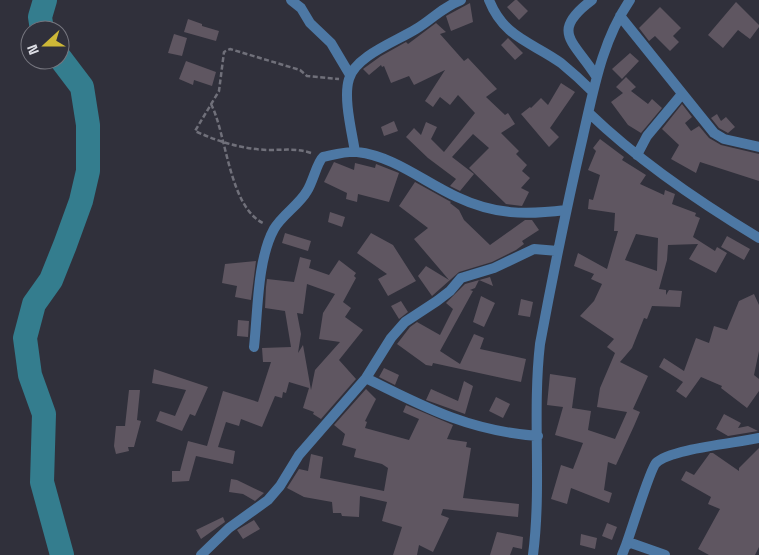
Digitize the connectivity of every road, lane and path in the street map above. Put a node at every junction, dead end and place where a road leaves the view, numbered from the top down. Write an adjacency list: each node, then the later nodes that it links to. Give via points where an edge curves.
1 (291, 0): 8 (street, via 331,43)
2 (489, 0): 9 (street, via 505,26 521,41 560,63)
3 (592, 0): 7 (street, via 571,18 568,32)
4 (630, 0): 6 (street)
5 (455, 1): 8 (street, via 414,30 373,53)
6 (620, 16): 7 (street); 10 (street)
7 (596, 76): 9 (street)
8 (349, 78): 11 (path, via 307,76 293,68 230,49 224,52 219,91); 15 (street, via 347,90)
9 (593, 92): 12 (street)
10 (682, 94): 14 (street, via 714,133 724,139); 16 (street, via 647,136)
11 (211, 104): 13 (path); 13 (path, via 195,131)
12 (588, 113): 16 (street); 18 (street)
13 (223, 143): 17 (path, via 261,149 303,150); 19 (path, via 248,211 258,221)
14 (759, 147)
15 (355, 152): 17 (street); 18 (street, via 404,167 458,198 484,207 514,214)
16 (637, 155): 20 (street, via 689,194)
17 (322, 157): 19 (street, via 306,194)
18 (566, 210): 21 (street)
19 (274, 228): 22 (street, via 264,252)
20 (759, 238)
21 (558, 251): 23 (street, via 534,249 494,268 461,278 450,291 405,322); 24 (street, via 539,359)
22 (254, 347)
23 (366, 378): 24 (street, via 442,415 474,426 505,434); 27 (street, via 300,455 268,500 229,528)
24 (538, 436): 28 (street)
25 (759, 438): 26 (street, via 672,453 654,464)
26 (624, 550): 29 (street, via 637,543)
27 (201, 555)
28 (533, 555)
29 (665, 555)

